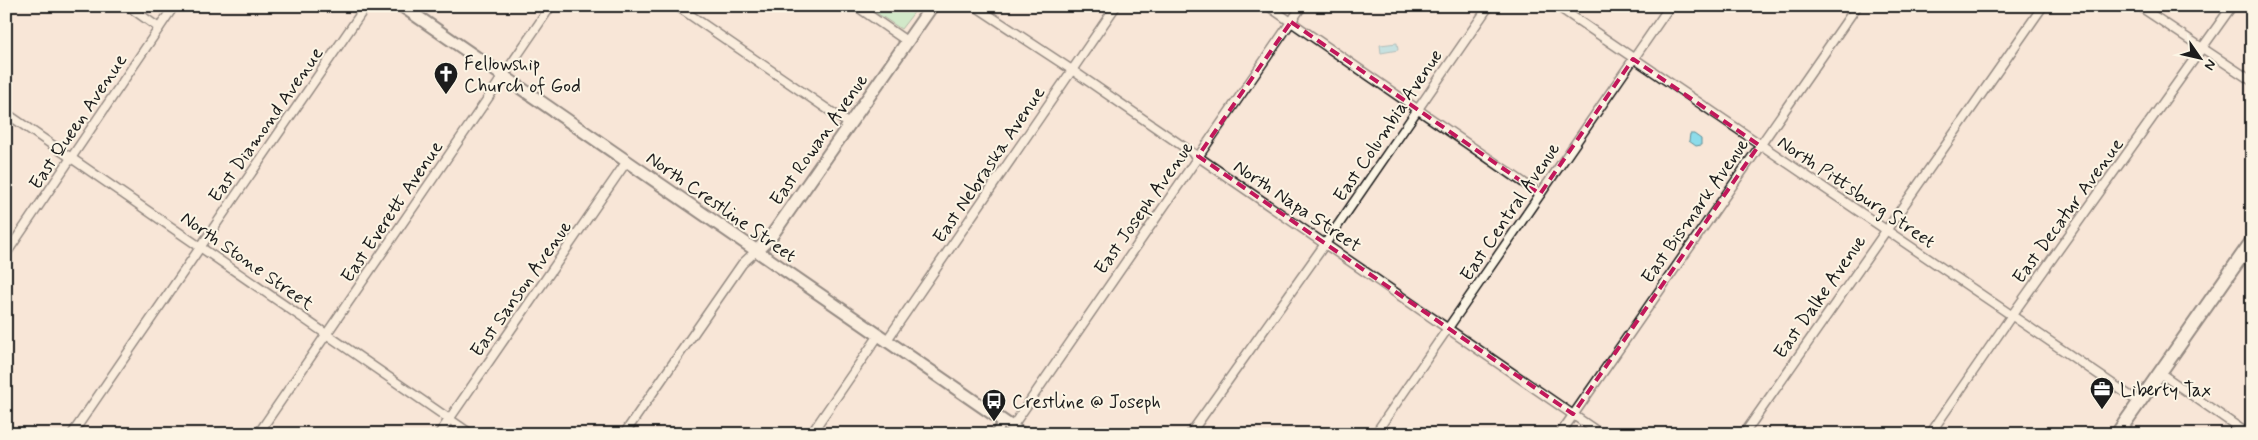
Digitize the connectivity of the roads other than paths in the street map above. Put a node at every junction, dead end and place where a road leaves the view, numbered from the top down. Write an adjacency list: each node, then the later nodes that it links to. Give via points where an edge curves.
1 (128, 6): 21 (street)
2 (174, 6): 21 (street, East Queen Avenue)
3 (366, 6): 39 (street, East Diamond Avenue)
4 (402, 6): 26 (main road, North Crestline Street)
5 (551, 6): 26 (street, East Everett Avenue)
6 (677, 6): 30 (street)
7 (856, 6): 22 (street)
8 (932, 6): 22 (main road, East Rowan Avenue)
9 (975, 6): 25 (street, North Napa Street)
10 (1116, 6): 25 (street, East Nebraska Avenue)
11 (1268, 6): 20 (street)
12 (1302, 6): 20 (street, East Joseph Avenue)
13 (1489, 6): 28 (street, East Columbia Avenue)
14 (1557, 6): 24 (street, North Pittsburg Street)
15 (1670, 6): 24 (street, East Central Avenue)
16 (1857, 6): 31 (street, East Bismark Avenue)
17 (2043, 6): 36 (street, East Dalke Avenue)
18 (2139, 6): 23 (street)
19 (2232, 6): 23 (street, East Decatur Avenue)
20 (1291, 22): 28 (street); 32 (street, East Joseph Avenue)
21 (159, 28): 33 (street, East Queen Avenue)
22 (908, 42): 30 (main road, East Rowan Avenue)
23 (2202, 49): 27 (street); 42 (street, East Decatur Avenue)
24 (1633, 59): 31 (street, North Pittsburg Street); 35 (street, East Central Avenue)
25 (1072, 70): 32 (street, North Napa Street); 45 (street, East Nebraska Avenue)
26 (503, 76): 34 (main road, North Crestline Street); 44 (street, East Everett Avenue)
27 (2252, 81)
28 (1418, 109): 35 (street); 38 (street, East Columbia Avenue)
29 (6, 113): 33 (street, North Stone Street)
30 (849, 124): 40 (main road, East Rowan Avenue, via 770,238)
31 (1759, 145): 36 (street, North Pittsburg Street); 48 (street, East Bismark Avenue)
32 (1198, 156): 38 (street, North Napa Street); 50 (street, East Joseph Avenue)
33 (71, 158): 39 (street, North Stone Street); 41 (street, East Queen Avenue)
34 (627, 161): 40 (main road, North Crestline Street); 49 (street, East Sanson Avenue)
35 (1540, 194): 43 (street, East Central Avenue)
36 (1884, 231): 42 (street, North Pittsburg Street); 63 (street, East Dalke Avenue)
37 (2252, 241): 46 (main road)
38 (1326, 244): 43 (street, North Napa Street); 59 (street, East Columbia Avenue)
39 (200, 246): 44 (street, North Stone Street); 51 (street, East Diamond Avenue)
40 (756, 251): 45 (main road, North Crestline Street); 55 (street, East Rowan Avenue, via 742,264)
41 (6, 254)
42 (2012, 315): 47 (street, North Pittsburg Street); 64 (street, East Decatur Avenue)
43 (1448, 329): 48 (street, North Napa Street); 60 (street, East Central Avenue)
44 (326, 335): 49 (street, North Stone Street); 52 (street, East Everett Avenue)
45 (883, 338): 50 (main road, North Crestline Street); 56 (street, East Nebraska Avenue)
46 (2160, 373): 47 (main road); 66 (street)
47 (2139, 402): 65 (main road)
48 (1573, 414): 61 (street, East Bismark Avenue); 62 (street, North Napa Street)
49 (449, 419): 53 (street, East Sanson Avenue); 54 (street, North Stone Street)
50 (1008, 424): 57 (street, East Joseph Avenue); 58 (main road, North Crestline Street)
51 (72, 434)
52 (258, 434)
53 (439, 434)
54 (471, 434)
55 (624, 434)
56 (811, 434)
57 (995, 434)
58 (1022, 434)
59 (1190, 434)
60 (1375, 434)
61 (1560, 434)
62 (1601, 434)
63 (1744, 434)
64 (1930, 434)
65 (2117, 434)
66 (2248, 434)

